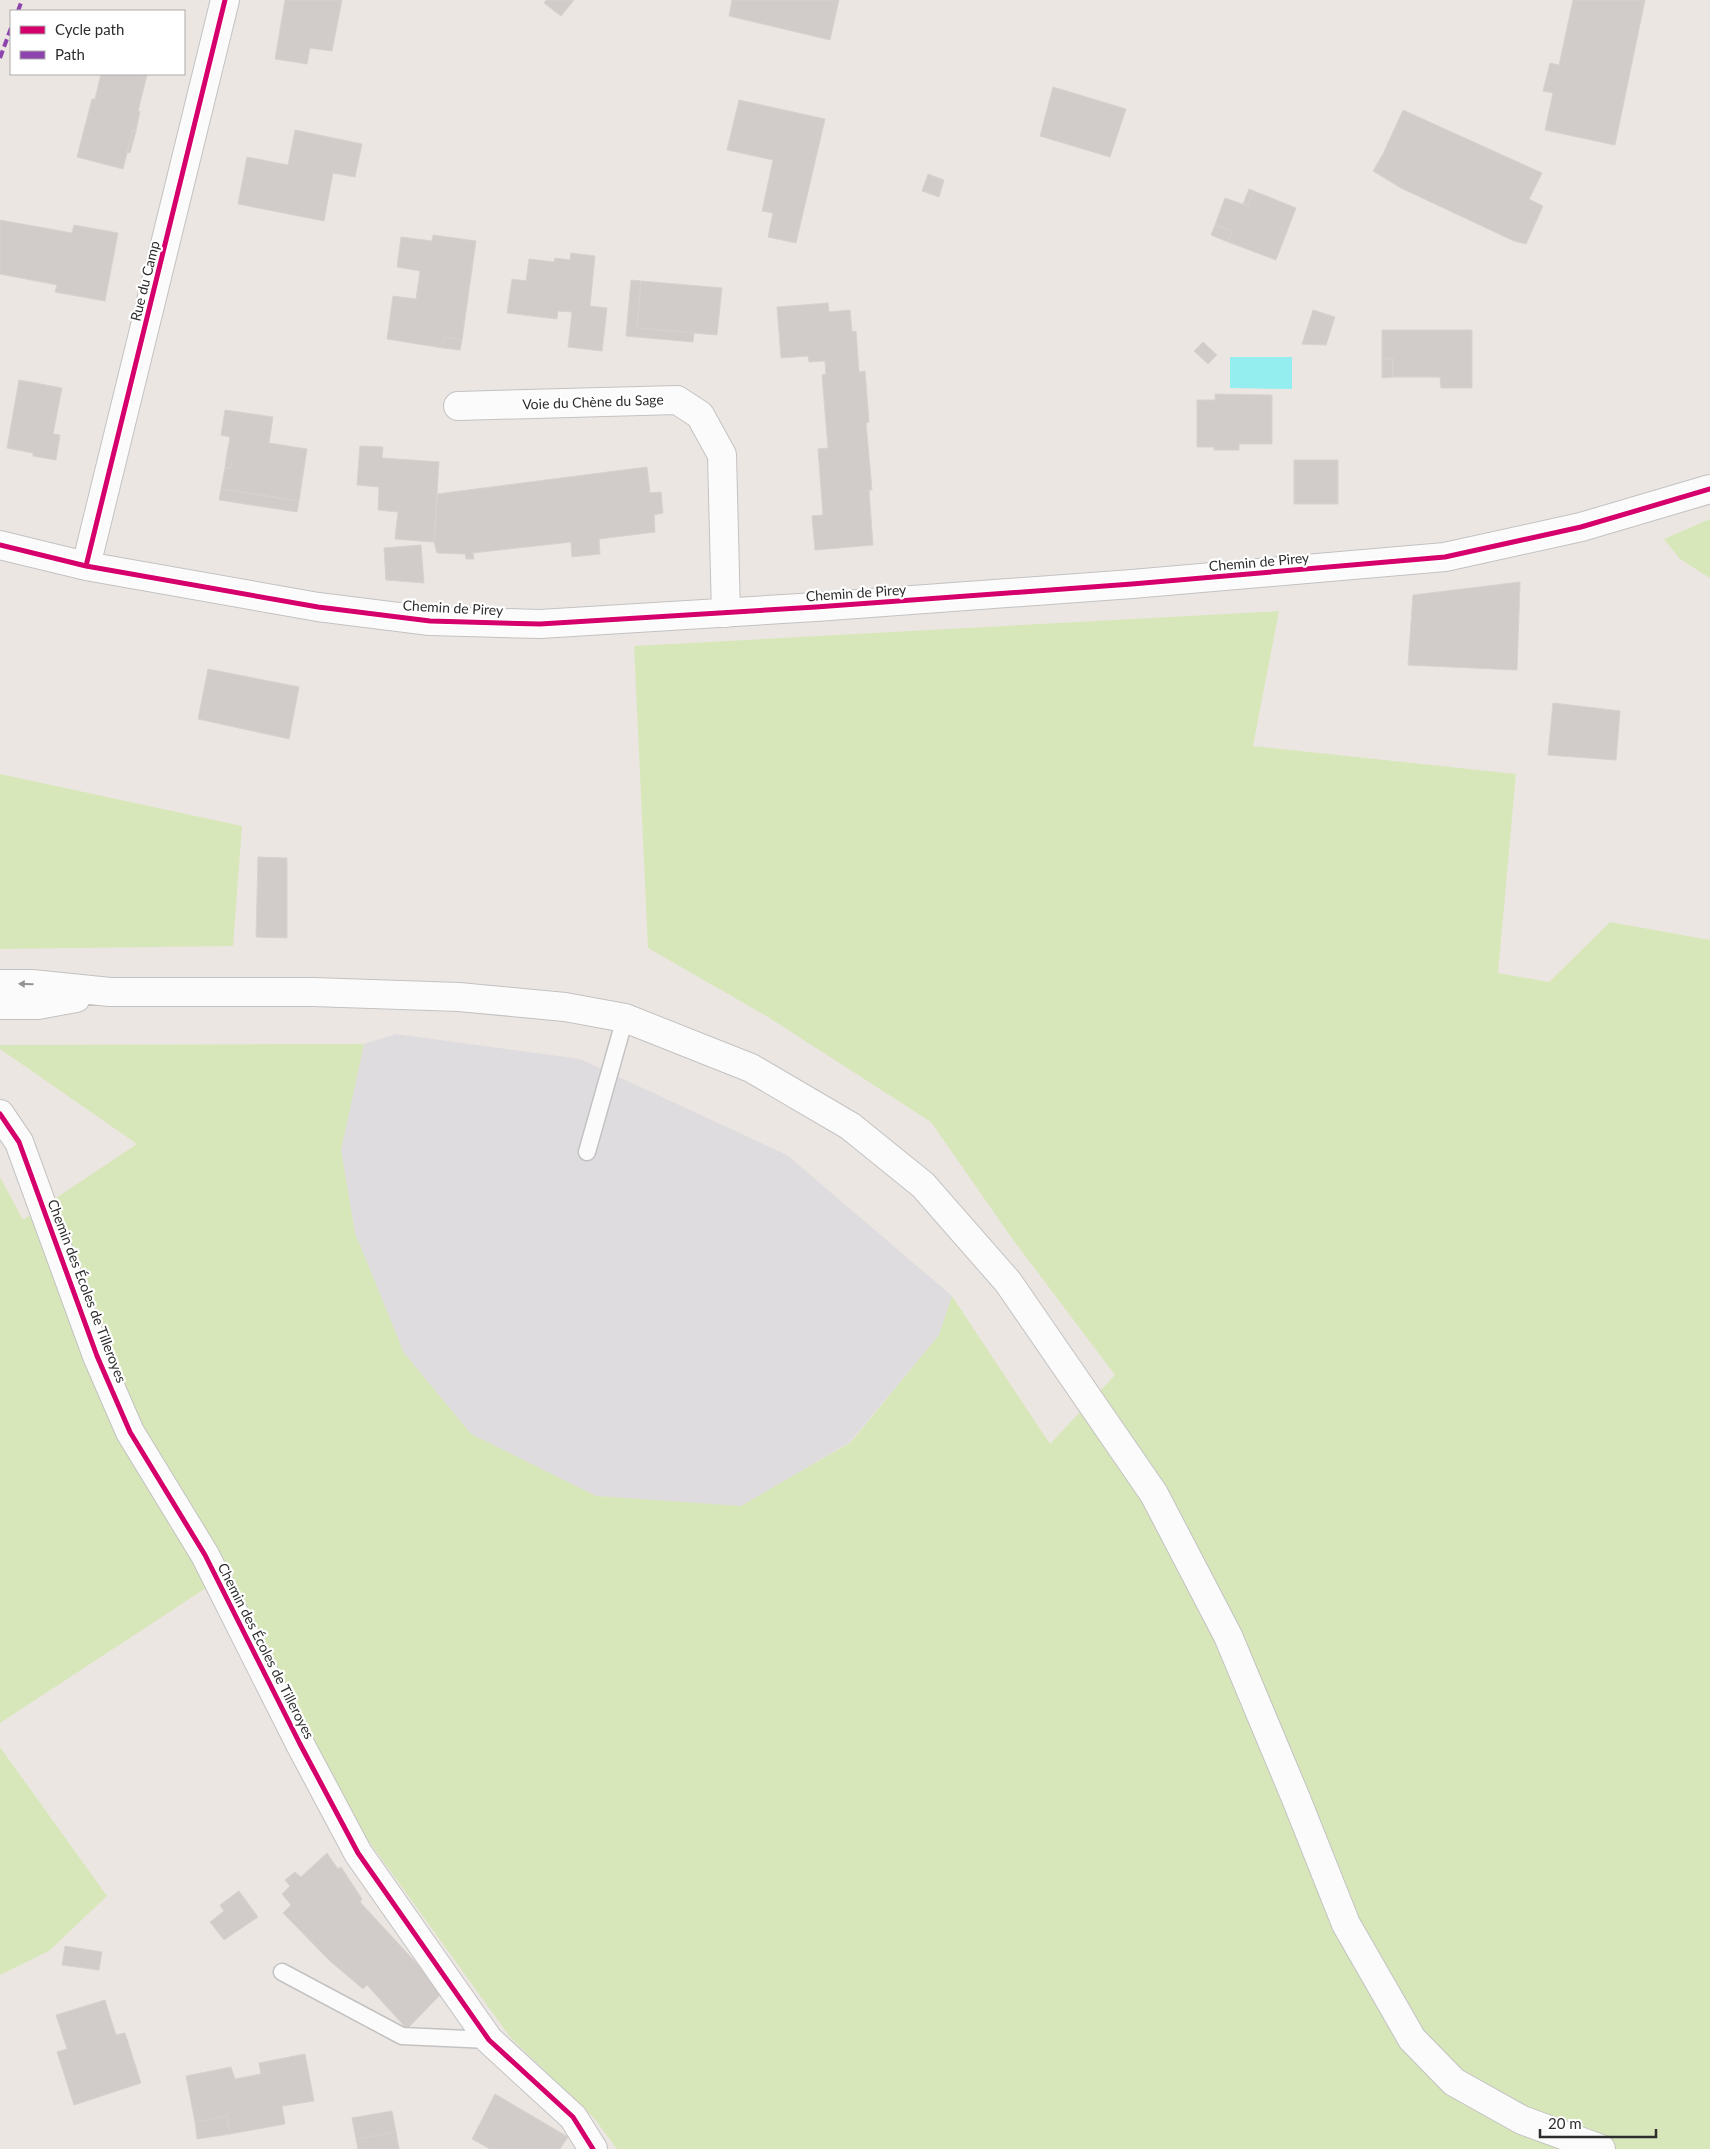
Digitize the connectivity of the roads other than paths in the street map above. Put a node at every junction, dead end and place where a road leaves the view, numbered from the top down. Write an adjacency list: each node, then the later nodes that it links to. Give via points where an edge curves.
1 (225, 0): 5 (street, Rue du Camp)
2 (458, 406): 6 (street, Voie du Chène du Sage, via 677,400 700,415 722,455)
3 (1710, 489): 6 (street, Chemin de Pirey, via 1581,527 1445,556 1132,584)
4 (0, 545): 5 (street, Chemin de Pirey)
5 (86, 566): 6 (street, Chemin de Pirey, via 318,607 430,621 540,624)
6 (726, 613)
7 (0, 984): 8 (street, one-way to 7)
8 (110, 992): 9 (street, via 38,1005); 10 (street, via 313,992 459,997 564,1007)
9 (0, 1005)
10 (625, 1018): 12 (lane); 16 (street, via 750,1068 850,1126 923,1185 1008,1282 1154,1494 1228,1636 1346,1924 1412,2039 1454,2082 1522,2120)
11 (0, 1114): 14 (street, Chemin des Écoles de Tilleroyes, via 19,1142 98,1356 130,1432 205,1555 358,1853)
12 (587, 1152)
13 (282, 1972): 14 (lane, via 402,2036)
14 (489, 2040): 15 (street, Chemin des Écoles de Tilleroyes, via 573,2117)
15 (593, 2149)
16 (1601, 2149)

